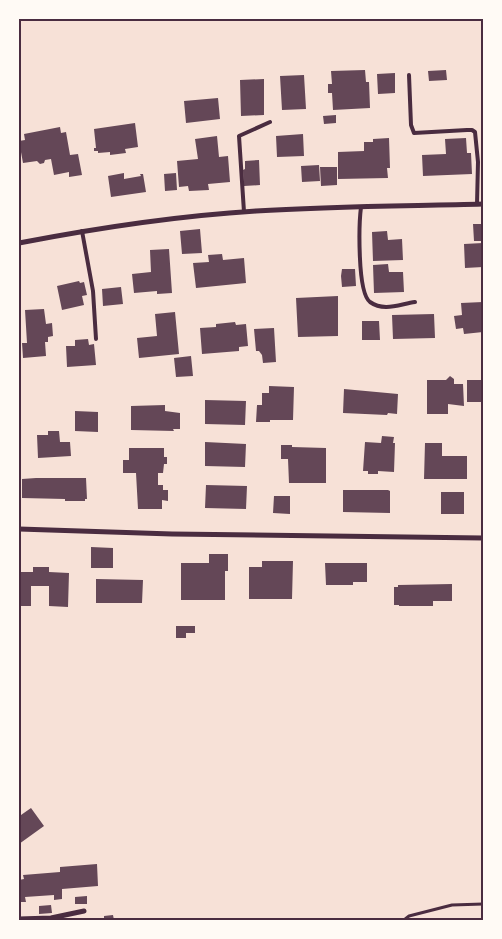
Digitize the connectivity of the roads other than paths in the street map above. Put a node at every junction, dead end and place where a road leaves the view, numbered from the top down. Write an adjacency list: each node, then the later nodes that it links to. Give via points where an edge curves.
1 (409, 75): 3 (lane, via 414,133 475,132)
2 (270, 122): 5 (lane, via 239,136)
3 (480, 204): 4 (street)
4 (362, 207): 5 (street); 8 (lane, via 361,282 365,294 371,302 384,307)
5 (244, 212): 6 (street, via 170,218)
6 (82, 231): 7 (street); 9 (lane, via 93,291)
7 (19, 243)
8 (415, 302)
9 (96, 340)
10 (19, 529): 11 (street)
11 (483, 538)
12 (84, 911): 13 (street, via 50,918)
13 (19, 919)

